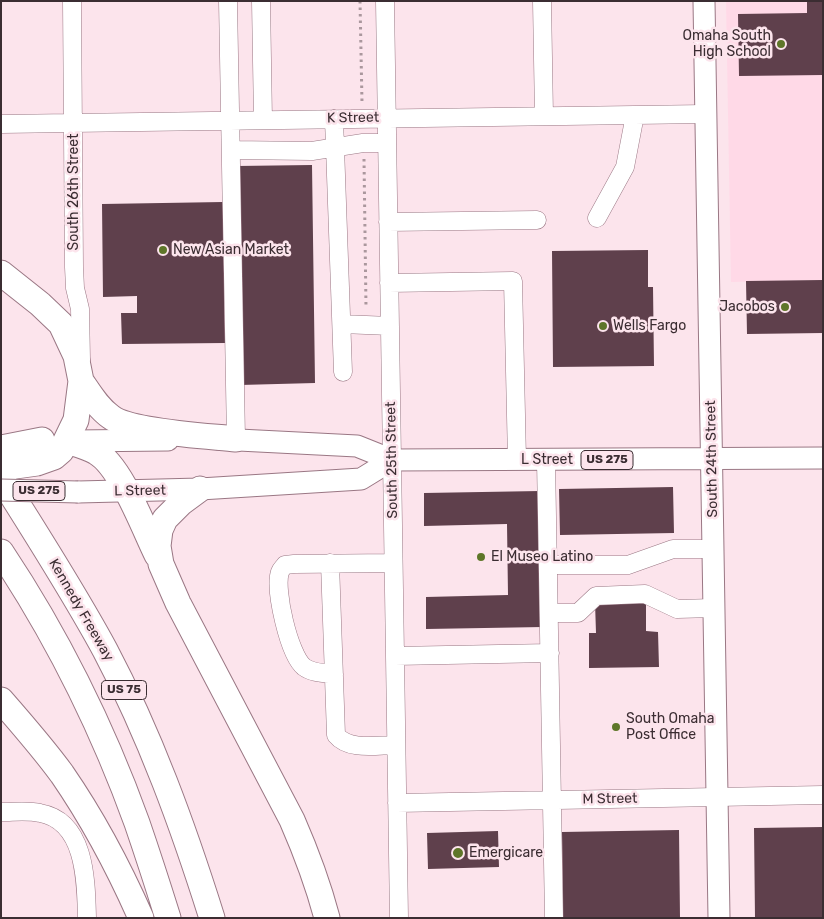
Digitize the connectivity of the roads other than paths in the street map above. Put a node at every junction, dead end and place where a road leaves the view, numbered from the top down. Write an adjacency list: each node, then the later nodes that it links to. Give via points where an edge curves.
1 (72, 1): 14 (street, South 26th Street)
2 (228, 1): 12 (street)
3 (261, 1): 13 (street)
4 (385, 1): 10 (street, South 25th Street)
5 (542, 1): 9 (street)
6 (704, 1): 7 (main road, South 24th Street)
7 (705, 114): 8 (street, K Street); 36 (main road, South 24th Street)
8 (635, 115): 9 (street, K Street); 19 (street, via 624,167)
9 (544, 116): 10 (street, K Street)
10 (387, 118): 11 (street, K Street); 16 (street, South 25th Street)
11 (334, 119): 13 (street, K Street); 17 (street)
12 (230, 120): 13 (street, K Street); 14 (street, K Street); 18 (street)
13 (263, 120)
14 (74, 123): 15 (street, K Street); 27 (street, South 26th Street, via 74,267 80,309)
15 (1, 124)
16 (387, 143): 17 (street); 21 (street, South 25th Street)
17 (335, 148): 18 (street, via 312,151); 24 (street)
18 (231, 150): 29 (street)
19 (597, 218)
20 (537, 220): 21 (street)
21 (388, 222): 23 (street, South 25th Street)
22 (1, 273): 27 (highway, via 61,324 76,356)
23 (389, 283): 25 (street, South 25th Street); 34 (street, via 512,281)
24 (342, 324): 25 (street); 26 (street)
25 (390, 326): 33 (street, South 25th Street)
26 (343, 372)
27 (81, 381): 29 (highway, via 97,404 112,418 132,427); 30 (highway, via 76,420)
28 (1, 439): 30 (main road, L Street / US 275)
29 (236, 439): 30 (main road, L Street / US 275); 33 (main road, L Street / US 275, via 357,446)
30 (54, 446): 31 (highway); 37 (highway, via 37,464); 41 (highway, via 96,451 118,474)
31 (1, 448)
32 (823, 458): 36 (main road, L Street / US 275)
33 (392, 460): 34 (main road, L Street / US 275); 39 (main road, L Street / US 275, via 361,480); 44 (street, South 25th Street)
34 (517, 460): 35 (main road, L Street / US 275)
35 (546, 460): 36 (main road, L Street / US 275); 47 (street)
36 (712, 460): 42 (main road, South 24th Street)
37 (1, 468)
38 (1, 478): 63 (highway, Kennedy Freeway / US 75, via 77,600 125,693 170,795)
39 (200, 489): 41 (main road, L Street / US 275); 45 (highway, via 165,519 158,546)
40 (1, 490): 41 (main road, L Street / US 275, bridge)
41 (126, 492): 45 (highway)
42 (714, 549): 47 (street, via 673,549 628,565); 48 (main road, South 24th Street)
43 (1, 552): 62 (highway, US 75, via 68,666 107,750 137,822)
44 (393, 563): 46 (street); 51 (street, South 25th Street)
45 (161, 564): 64 (highway, via 292,820 308,857)
46 (330, 564): 52 (street); 52 (street, via 285,565 279,580 283,623 296,658 315,672)
47 (548, 565): 49 (street)
48 (714, 608): 49 (street, via 677,609 645,594 596,596 578,613); 56 (main road, South 24th Street)
49 (549, 613): 50 (street)
50 (550, 653): 51 (street); 57 (street)
51 (395, 656): 54 (street, South 25th Street)
52 (334, 674): 54 (street, via 334,726 342,742)
53 (1, 700): 61 (highway, via 62,774 124,878)
54 (396, 745): 58 (street, South 25th Street)
55 (823, 795): 56 (street, M Street)
56 (717, 797): 57 (street, M Street); 67 (main road, South 24th Street)
57 (552, 800): 58 (street, M Street); 66 (street)
58 (397, 803): 65 (street, South 25th Street)
59 (1, 812): 60 (street, via 41,813 62,823 76,842 83,861)
60 (87, 918)
61 (142, 918)
62 (168, 918)
63 (212, 918)
64 (327, 918)
65 (399, 918)
66 (554, 918)
67 (719, 918)

